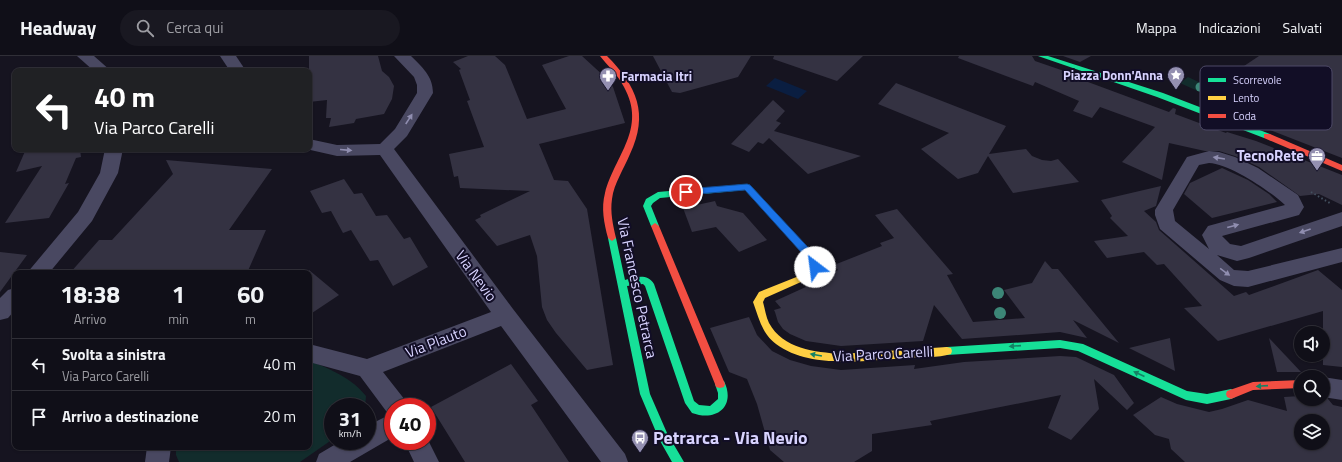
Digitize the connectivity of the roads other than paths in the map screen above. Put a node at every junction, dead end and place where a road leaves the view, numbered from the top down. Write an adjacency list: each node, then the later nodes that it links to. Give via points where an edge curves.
1 (85, 56): 6 (street)
2 (228, 56): 7 (street)
3 (402, 56): 11 (street, one-way to 3, via 401,132 424,93 425,85 421,75)
4 (603, 56): 17 (street, Via Francesco Petrarca, via 621,74 631,89 636,106 637,124 632,142 609,190 607,217)
5 (1041, 56): 8 (street)
6 (99, 68)
7 (236, 68)
8 (1200, 111)
9 (1250, 130): 13 (street)
10 (312, 145): 11 (street, one-way to 11, via 349,151)
11 (384, 149): 20 (street, Via Nevio)
12 (113, 152): 16 (street, via 108,173 86,216)
13 (1342, 168)
14 (1342, 219): 15 (street, one-way to 15, via 1242,253 1224,250 1213,240 1212,235 1215,231 1292,210 1295,207 1291,200 1238,164 1209,157 1193,161 1164,210 1167,224 1227,275 1234,278 1248,279)
15 (1342, 255)
16 (40, 270)
17 (623, 284): 23 (street, Via Parco Carelli, one-way to 17, via 1253,386 1222,397 1207,399 1186,395 1079,347 1060,344 841,358 805,353 774,337 766,326 758,302 762,295 807,276 815,267 815,261 747,187 658,195 649,201 648,206 724,396 722,402 712,411 696,410 690,403 649,284 645,280); 34 (street, Via Francesco Petrarca, via 645,394 663,436)
18 (12, 299): 19 (street)
19 (0, 312)
20 (505, 315): 22 (street, Via Plauto); 33 (street, Via Nevio)
21 (312, 354): 22 (street)
22 (367, 369): 26 (street)
23 (1294, 384)
24 (1330, 388): 25 (street)
25 (1342, 390)
26 (390, 398)
27 (159, 450): 30 (street)
28 (348, 450): 31 (street)
29 (421, 450): 32 (street)
30 (157, 462)
31 (328, 462)
32 (427, 462)
33 (616, 462)
34 (678, 462)

